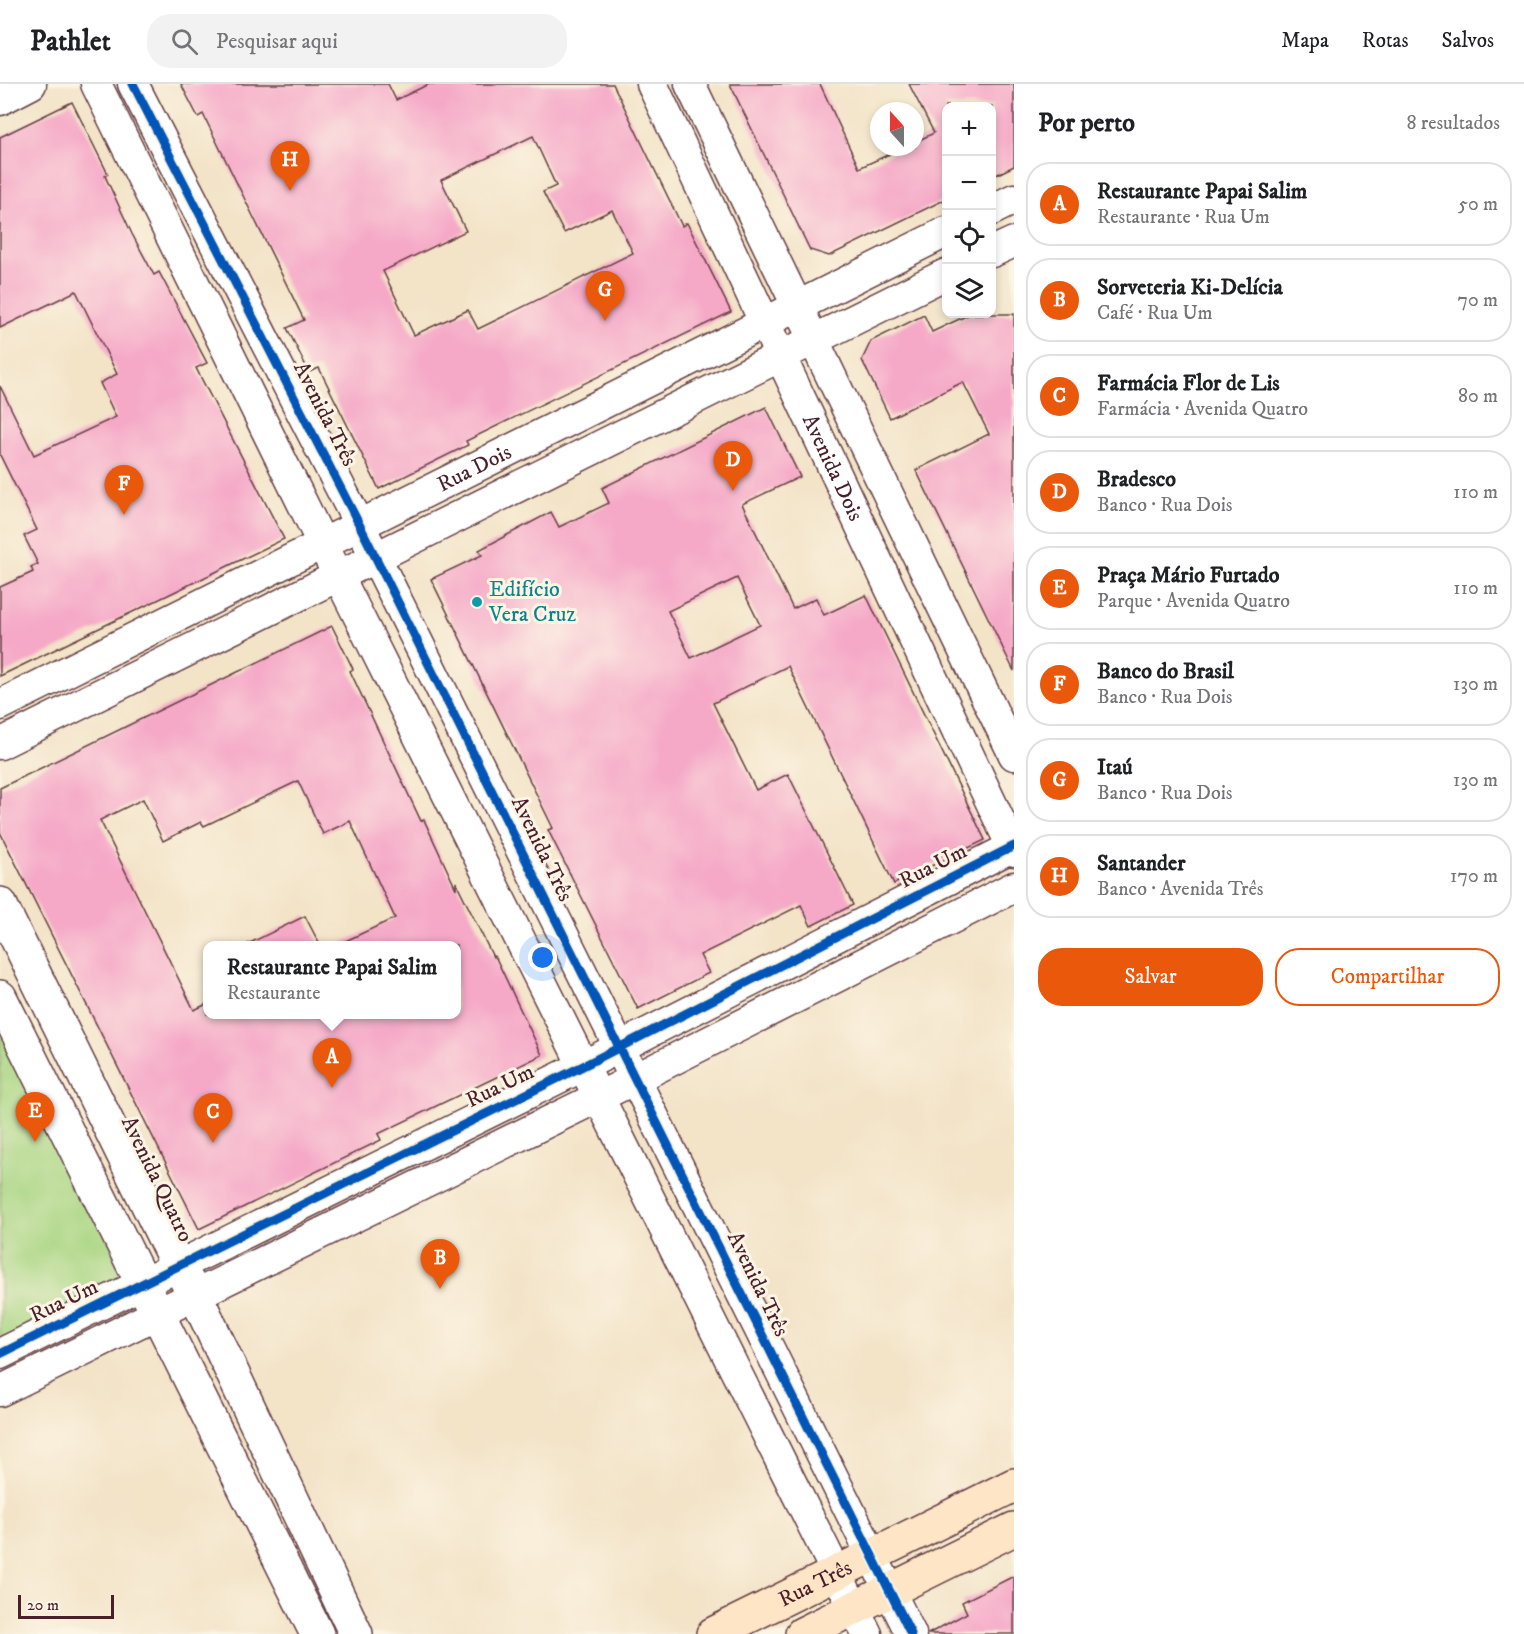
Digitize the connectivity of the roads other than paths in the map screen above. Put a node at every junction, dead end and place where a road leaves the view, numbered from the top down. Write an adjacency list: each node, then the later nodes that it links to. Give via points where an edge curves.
1 (31, 84): 6 (street)
2 (96, 84): 18 (street)
3 (133, 84): 17 (street, Avenida Três)
4 (652, 84): 14 (street, Avenida Dois)
5 (690, 84): 13 (street, Avenida Dois)
6 (0, 100)
7 (1014, 199): 8 (street)
8 (996, 208)
9 (942, 234): 13 (street, Rua Dois)
10 (1014, 242): 11 (street)
11 (996, 250)
12 (942, 276): 15 (street, Rua Dois)
13 (798, 305): 14 (street, Rua Dois); 15 (street, Avenida Dois)
14 (764, 321): 16 (street, Avenida Dois); 17 (street, Rua Dois, via 687,364)
15 (814, 338): 16 (street, Rua Dois); 23 (street, Avenida Dois)
16 (781, 354): 19 (street, Rua Dois); 24 (street, Avenida Dois)
17 (360, 526): 18 (street, Rua Dois); 19 (street, Avenida Três)
18 (323, 545): 20 (street); 21 (street, Rua Dois)
19 (376, 558): 20 (street, Rua Dois); 28 (street, Avenida Três)
20 (340, 576): 22 (street, Rua Dois); 29 (street)
21 (0, 705)
22 (0, 744)
23 (1014, 755)
24 (1013, 848): 28 (street, Rua Um)
25 (1014, 887): 30 (street)
26 (0, 904): 32 (street, Avenida Quatro)
27 (0, 997): 33 (street)
28 (620, 1048): 29 (street, Rua Um); 30 (street, Avenida Três)
29 (583, 1066): 31 (street); 32 (street, Rua Um)
30 (634, 1079): 31 (street); 40 (street, Avenida Três)
31 (599, 1096): 34 (street); 41 (street)
32 (178, 1266): 33 (street, Rua Um); 34 (street, Avenida Quatro)
33 (141, 1285): 35 (street); 36 (street, Rua Um)
34 (196, 1296): 35 (street); 45 (street, Avenida Quatro)
35 (158, 1314): 37 (street); 44 (street)
36 (0, 1354)
37 (0, 1391)
38 (1014, 1485): 40 (main road, Rua Três)
39 (1014, 1529): 42 (main road, Rua Três)
40 (871, 1556): 41 (main road, Rua Três); 42 (street, Avenida Três)
41 (838, 1572): 43 (street); 46 (main road, Rua Três)
42 (890, 1591): 43 (main road, Rua Três); 48 (street, Avenida Três)
43 (861, 1621): 47 (main road, Rua Três)
44 (317, 1634)
45 (356, 1634)
46 (713, 1634)
47 (802, 1634)
48 (911, 1634)

